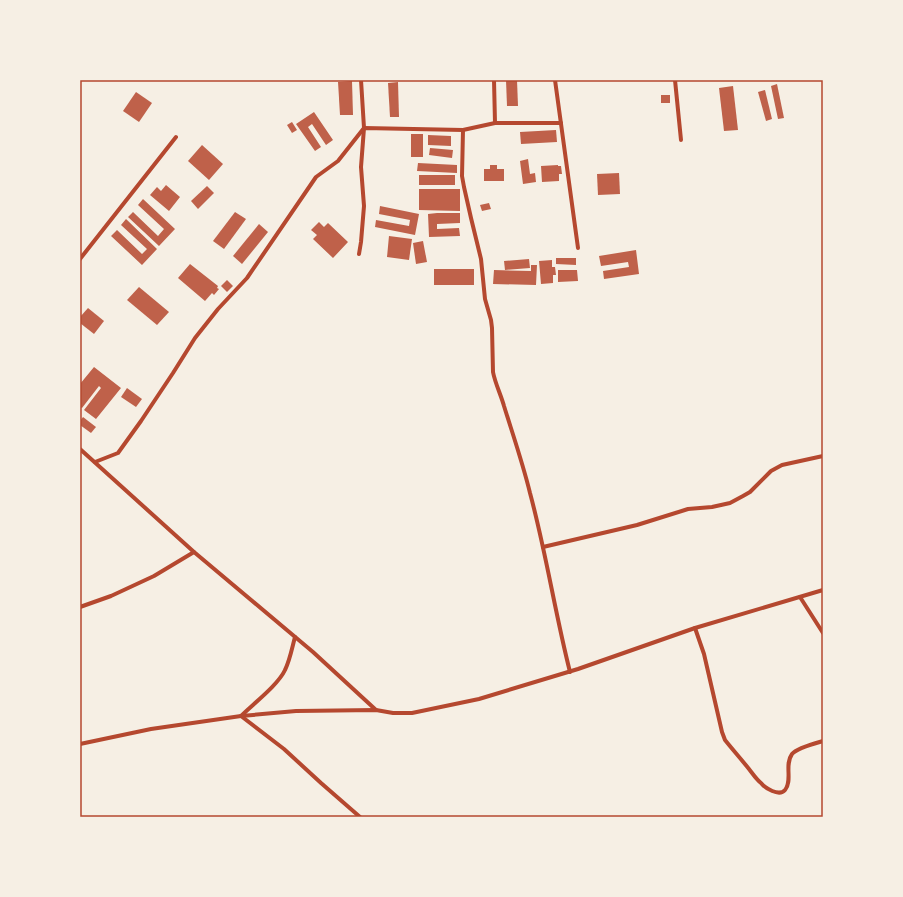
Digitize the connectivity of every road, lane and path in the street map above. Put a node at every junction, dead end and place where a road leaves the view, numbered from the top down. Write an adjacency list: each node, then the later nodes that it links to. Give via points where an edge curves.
1 (361, 80): 7 (street)
2 (494, 80): 5 (street)
3 (555, 80): 6 (street)
4 (675, 80): 10 (street)
5 (495, 123): 6 (street); 8 (street)
6 (562, 123): 11 (street)
7 (364, 128): 8 (street); 12 (street, via 361,168 364,206); 16 (street, via 338,161 316,177 247,278 218,308 195,338 118,453)
8 (463, 130): 17 (street, via 462,176 481,259 485,299 491,320 494,378 521,459)
9 (176, 137): 13 (street)
10 (681, 140)
11 (578, 248)
12 (359, 254)
13 (80, 259)
14 (80, 449): 16 (street)
15 (823, 456): 17 (street, via 782,465 771,471 750,492 730,503 688,509 637,525)
16 (95, 462): 18 (street)
17 (543, 547): 25 (street)
18 (194, 552): 21 (street, via 154,576); 24 (street)
19 (823, 590): 20 (street)
20 (800, 597): 22 (street); 23 (street)
21 (80, 607)
22 (695, 628): 25 (street); 28 (street, via 725,740 761,784 778,793 785,790 792,754)
23 (823, 633)
24 (295, 637): 26 (street); 27 (street, via 281,677)
25 (570, 672): 26 (street, via 479,699 412,714)
26 (376, 710): 27 (street, via 296,711)
27 (241, 716): 29 (street, via 151,729); 30 (street, via 284,749)
28 (823, 741)
29 (80, 744)
30 (360, 817)

